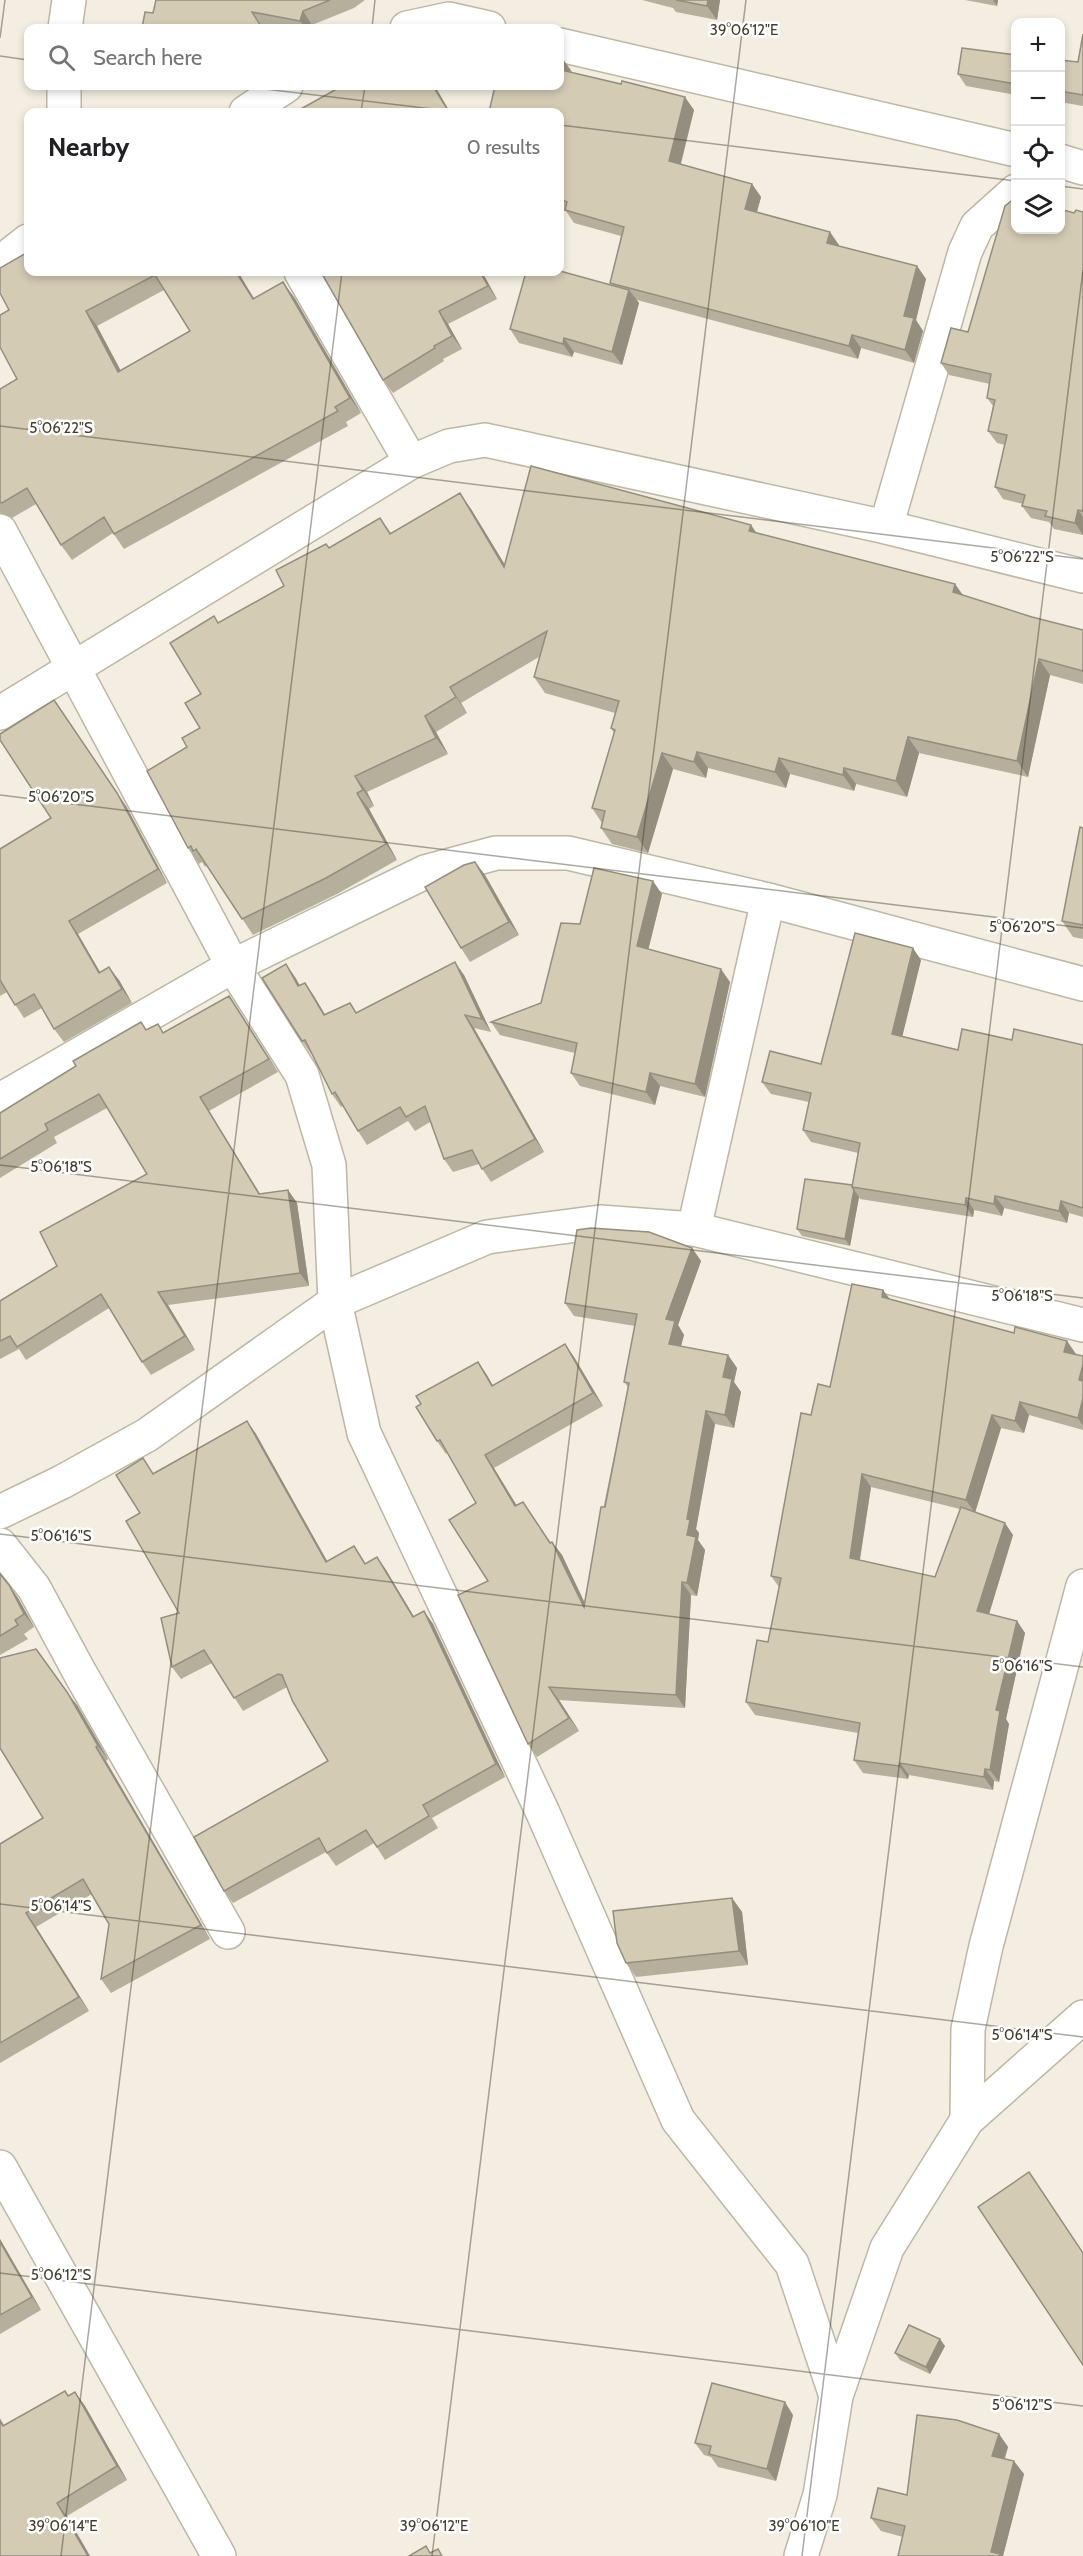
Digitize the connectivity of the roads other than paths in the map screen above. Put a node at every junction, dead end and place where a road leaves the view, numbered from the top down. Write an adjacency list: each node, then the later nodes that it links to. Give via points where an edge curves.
1 (69, 0): 3 (street)
2 (450, 10): 4 (street); 5 (street)
3 (66, 24)
4 (417, 24)
5 (480, 24)
6 (564, 46): 11 (street)
7 (64, 90): 9 (street)
8 (280, 90): 10 (street)
9 (64, 108)
10 (252, 108)
11 (1011, 149)
12 (1065, 163): 13 (street)
13 (1083, 168)
14 (1011, 195): 19 (street, via 977,226 965,252)
15 (24, 244): 16 (street)
16 (0, 263)
17 (303, 276): 18 (street)
18 (411, 462): 19 (street, via 449,446 485,440); 22 (street)
19 (886, 527): 21 (street)
20 (0, 531): 22 (street)
21 (1083, 576)
22 (73, 666): 23 (street); 25 (street)
23 (0, 712)
24 (768, 900): 25 (street, via 568,853 496,853 425,872); 26 (street); 28 (street)
25 (233, 966): 27 (street); 29 (street, via 302,1076 329,1165)
26 (1083, 984)
27 (0, 1100)
28 (694, 1229): 29 (street, via 600,1222 487,1236); 30 (street)
29 (335, 1302): 31 (street, via 147,1436); 38 (street, via 364,1433 543,1813 678,2120 792,2264)
30 (1083, 1325)
31 (0, 1512)
32 (0, 1545): 34 (street, via 34,1588)
33 (1083, 1586): 36 (street, via 986,1946 968,2029)
34 (228, 1932)
35 (1083, 2017): 36 (street)
36 (967, 2120): 38 (street, via 887,2248)
37 (0, 2167): 39 (street)
38 (836, 2396): 40 (street, via 820,2494)
39 (219, 2556)
40 (801, 2556)

